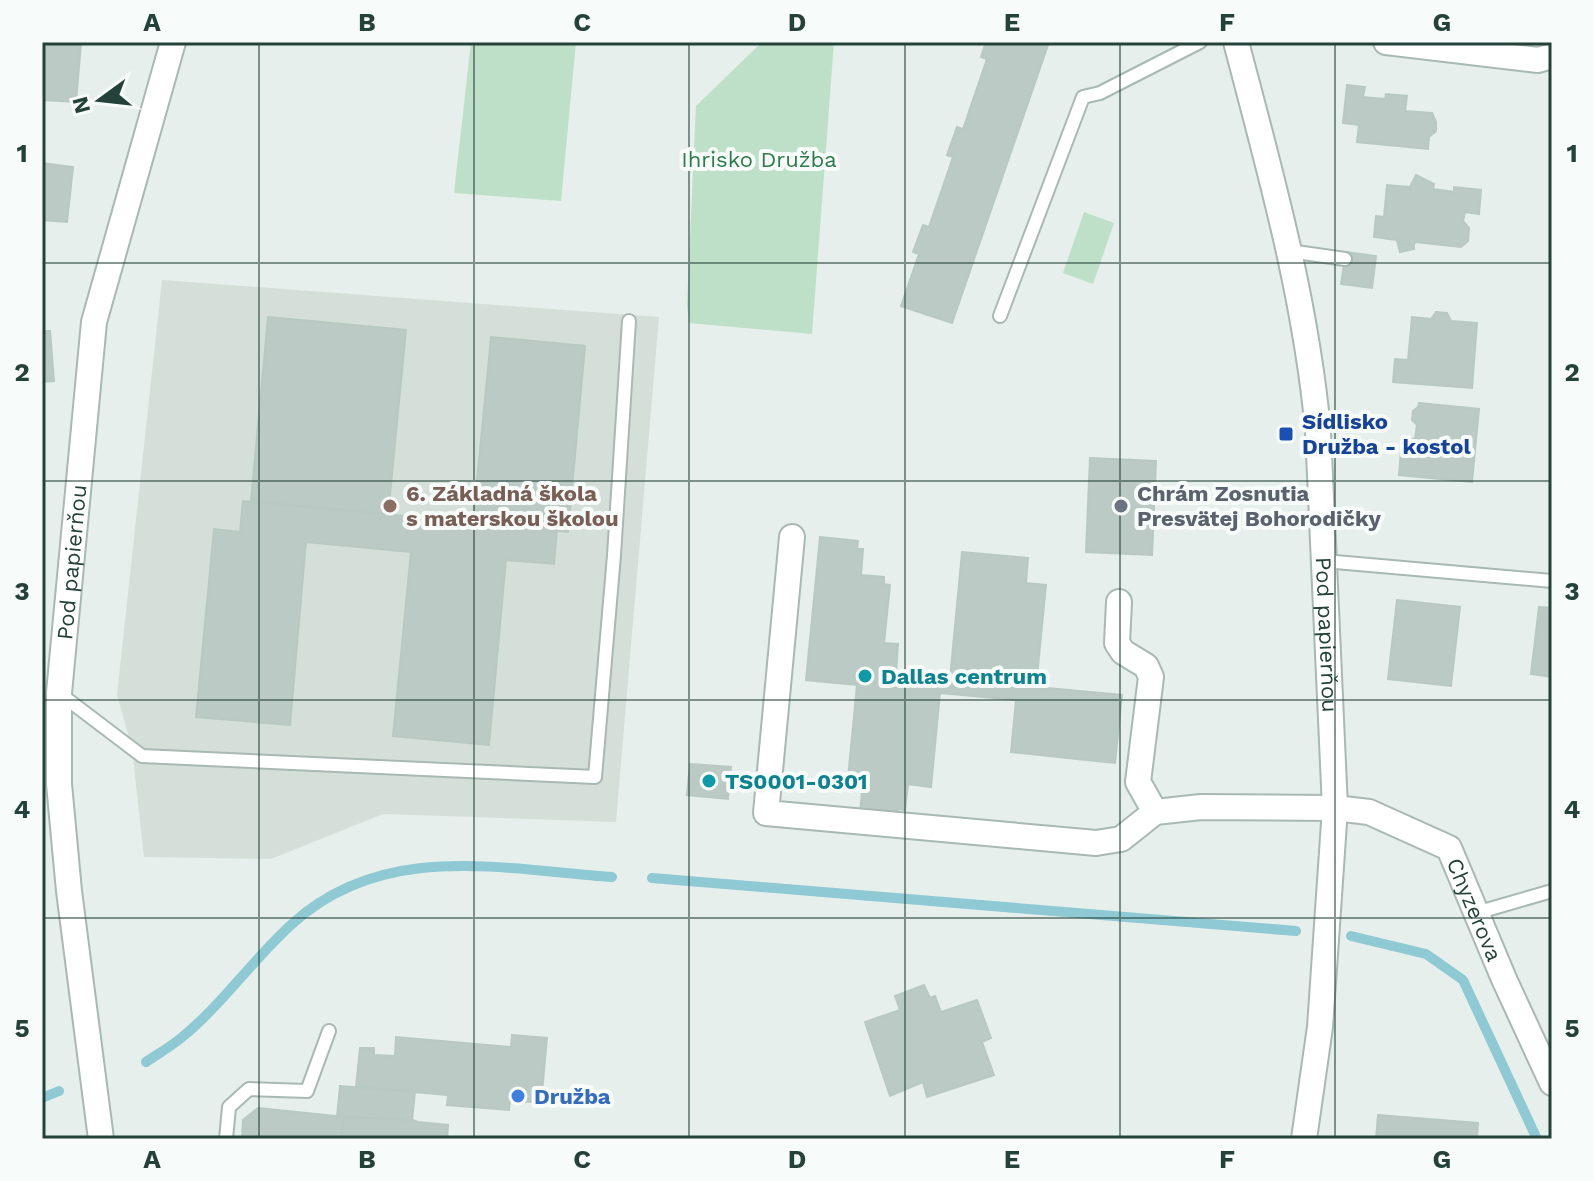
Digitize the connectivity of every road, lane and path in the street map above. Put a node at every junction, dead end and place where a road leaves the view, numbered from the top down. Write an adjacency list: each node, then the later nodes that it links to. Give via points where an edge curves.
1 (173, 42): 14 (street, Pod papierňou, via 94,322)
2 (1200, 42): 8 (lane, via 1083,97)
3 (1236, 42): 6 (street, Pod papierňou)
4 (1386, 42): 5 (street, via 1538,60)
5 (1552, 56)
6 (1289, 251): 7 (lane); 11 (street, Pod papierňou, via 1314,388)
7 (1345, 259)
8 (1000, 316)
9 (629, 321): 14 (lane, via 595,777 142,756)
10 (792, 537): 16 (street, via 766,813 1096,843 1121,839)
11 (1324, 561): 12 (lane); 15 (street, Pod papierňou)
12 (1552, 581)
13 (1119, 602): 16 (street, via 1117,643 1146,666 1151,677 1138,782)
14 (59, 693): 21 (street, Pod papierňou, via 59,784)
15 (1335, 808): 16 (street, Chyzerova); 18 (street, Chyzerova, via 1369,812 1449,848); 23 (street, Pod papierňou, via 1320,1027)
16 (1155, 812)
17 (1552, 891): 18 (lane)
18 (1476, 913): 20 (street, Chyzerova)
19 (329, 1031): 22 (lane, via 307,1091 249,1089 229,1107)
20 (1552, 1083)
21 (101, 1139)
22 (226, 1139)
23 (1304, 1139)

